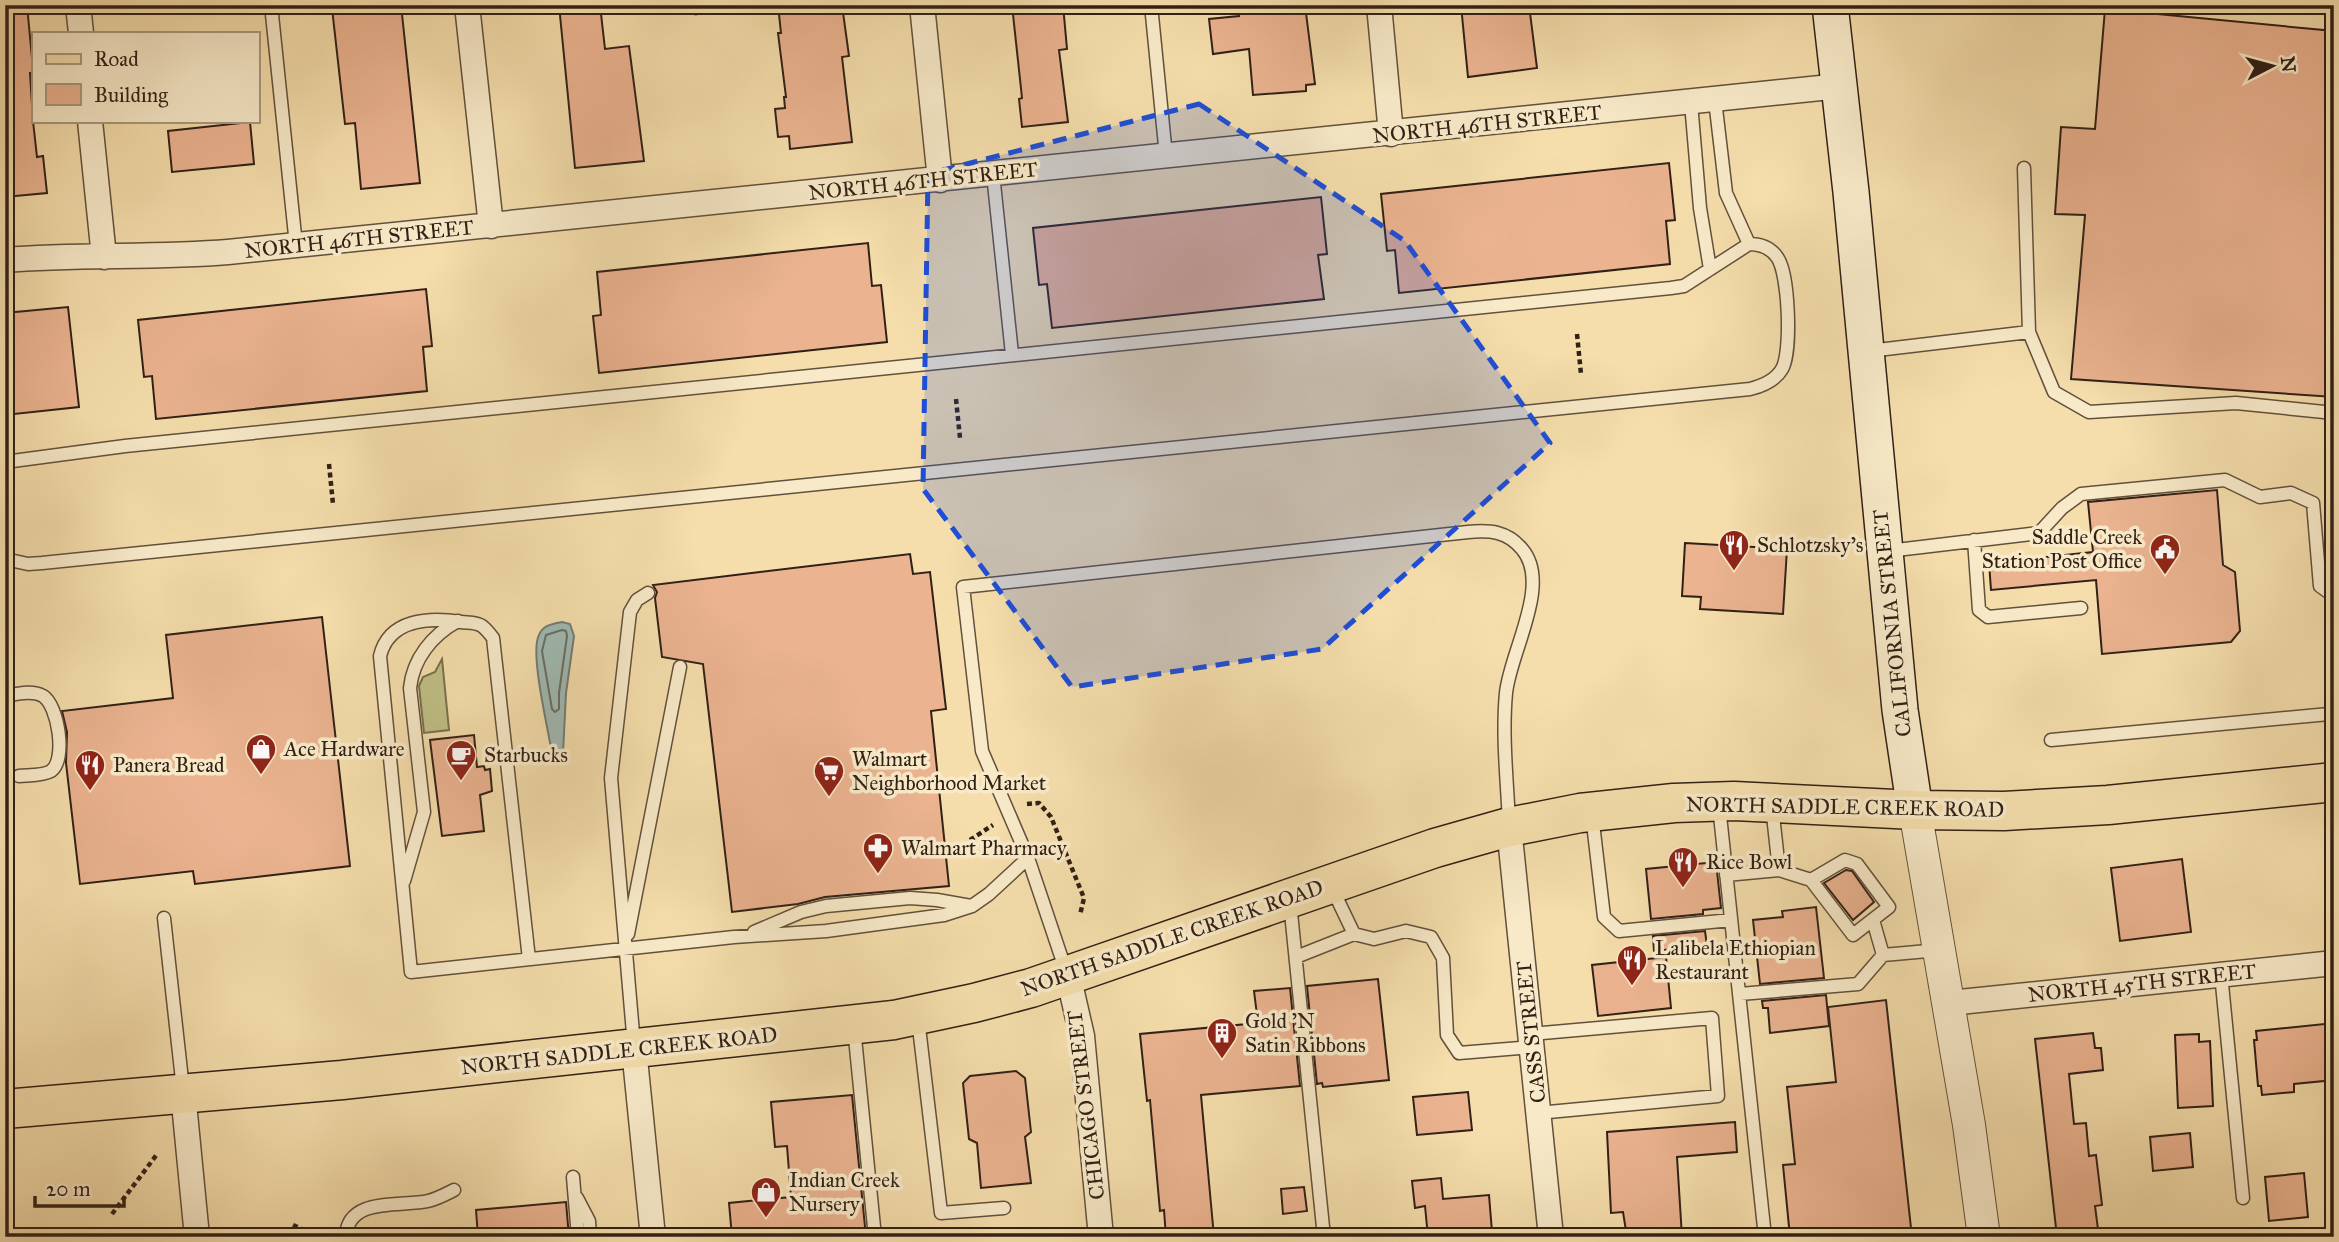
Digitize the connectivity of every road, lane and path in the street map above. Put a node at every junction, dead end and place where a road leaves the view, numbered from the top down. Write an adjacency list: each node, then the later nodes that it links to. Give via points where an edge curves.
1 (78, 5): 8 (street)
2 (271, 5): 19 (lane)
3 (467, 5): 17 (street)
4 (922, 5): 16 (street)
5 (1150, 5): 13 (lane)
6 (1379, 5): 12 (street)
7 (1830, 5): 9 (main road, CALIFORNIA STREET)
8 (81, 32)
9 (1840, 86): 10 (street, NORTH 46TH STREET); 25 (main road, CALIFORNIA STREET)
10 (1703, 101): 12 (street, NORTH 46TH STREET); 18 (lane, via 1726,193); 22 (lane, via 1700,208)
11 (90, 122): 20 (street)
12 (1391, 134): 13 (street, NORTH 46TH STREET)
13 (1166, 156): 15 (street, NORTH 46TH STREET)
14 (2025, 168): 23 (lane)
15 (993, 174): 16 (street, NORTH 46TH STREET); 26 (lane)
16 (940, 180): 17 (street, NORTH 46TH STREET)
17 (491, 226): 19 (street, NORTH 46TH STREET)
18 (1749, 244): 22 (lane); 36 (lane, via 1768,248 1784,272 1787,352 1783,368 1770,381 1739,392 42,563)
19 (296, 245): 20 (street, NORTH 46TH STREET, via 179,256)
20 (104, 257): 21 (street, NORTH 46TH STREET)
21 (5, 260)
22 (1710, 269): 26 (lane, via 1671,288)
23 (2029, 332): 25 (lane); 29 (lane, via 2054,392 2089,412 2236,403)
24 (1577, 334): 27 (path)
25 (1866, 351): 35 (main road, CALIFORNIA STREET)
26 (1012, 354): 31 (lane)
27 (1581, 374)
28 (956, 398): 30 (path)
29 (2334, 413)
30 (960, 438)
31 (5, 462)
32 (329, 464): 33 (path)
33 (333, 504)
34 (1974, 540): 35 (lane); 38 (lane, via 2039,533 2081,494 2225,480 2260,496 2291,493 2313,503 2320,586); 39 (lane, via 1979,610 1988,617)
35 (1884, 551): 49 (main road, CALIFORNIA STREET)
36 (5, 559)
37 (648, 593): 65 (lane, via 630,612 611,764)
38 (2334, 596)
39 (2081, 608)
40 (459, 621): 57 (lane, via 430,642 411,674 424,811); 57 (lane, via 421,620 404,625 383,645 380,656); 69 (lane, via 480,624 493,638)
41 (680, 667): 65 (lane)
42 (5, 695): 45 (lane, via 45,697 55,714 56,765 50,772)
43 (2334, 710): 44 (lane)
44 (2051, 740)
45 (19, 776)
46 (2334, 782): 49 (main road, NORTH SADDLE CREEK ROAD, via 2050,809)
47 (1719, 801): 48 (main road, NORTH SADDLE CREEK ROAD); 50 (main road, NORTH SADDLE CREEK ROAD); 54 (lane)
48 (1772, 802): 49 (main road, NORTH SADDLE CREEK ROAD); 53 (lane)
49 (1915, 810): 66 (street, CALIFORNIA STREET)
50 (1591, 812): 51 (main road, NORTH SADDLE CREEK ROAD); 61 (lane, via 1604,917 1619,931)
51 (1510, 827): 52 (lane, via 1506,692 1533,575 1524,551 1509,537 1481,531 963,587 982,751); 56 (main road, NORTH SADDLE CREEK ROAD); 77 (street, CASS STREET)
52 (1028, 858): 59 (lane); 72 (lane)
53 (1779, 870): 54 (lane); 55 (lane)
54 (1727, 875): 61 (lane)
55 (1811, 880): 62 (lane, via 1853,935); 62 (lane, via 1845,860 1857,864 1889,906)
56 (1330, 884): 58 (main road, NORTH SADDLE CREEK ROAD); 63 (lane)
57 (403, 885): 69 (lane, via 411,972)
58 (1290, 899): 68 (lane); 72 (main road, NORTH SADDLE CREEK ROAD)
59 (972, 906): 64 (lane, via 826,932); 64 (lane, via 910,898 827,906)
60 (164, 919): 79 (lane)
61 (1731, 920): 73 (lane)
62 (1872, 920): 67 (lane)
63 (1354, 934): 68 (lane); 77 (lane, via 1374,939 1406,931 1431,937 1443,958 1447,1035 1459,1053)
64 (744, 936): 65 (lane)
65 (625, 948): 69 (lane); 78 (lane)
66 (1940, 950): 67 (lane); 74 (street, CALIFORNIA STREET)
67 (1883, 955): 73 (lane, via 1858,984)
68 (1296, 957): 98 (lane)
69 (530, 959)
70 (2334, 963): 71 (street, NORTH 45TH STREET)
71 (2221, 974): 74 (street, NORTH 45TH STREET); 86 (lane)
72 (1068, 975): 75 (main road, NORTH SADDLE CREEK ROAD); 97 (street, CHICAGO STREET, via 1082,1036)
73 (1740, 994): 100 (lane)
74 (1950, 1003): 101 (street, CALIFORNIA STREET)
75 (918, 1015): 76 (main road, NORTH SADDLE CREEK ROAD); 87 (lane, via 941,1213)
76 (853, 1026): 78 (main road, NORTH SADDLE CREEK ROAD); 96 (lane)
77 (1531, 1041): 81 (street, CASS STREET); 81 (lane, via 1712,1018 1718,1096)
78 (635, 1049): 79 (main road, NORTH SADDLE CREEK ROAD); 95 (street)
79 (183, 1093): 80 (main road, NORTH SADDLE CREEK ROAD); 90 (street)
80 (5, 1109)
81 (1538, 1113): 99 (street, CASS STREET)
82 (158, 1153): 88 (path)
83 (573, 1177): 85 (lane)
84 (454, 1190): 92 (lane, via 429,1200 370,1206 351,1221)
85 (576, 1195): 93 (lane); 94 (lane, via 589,1221)
86 (2243, 1198)
87 (1004, 1208)
88 (112, 1214)
89 (293, 1225): 91 (path)
90 (197, 1237)
91 (319, 1237)
92 (346, 1237)
93 (578, 1237)
94 (590, 1237)
95 (653, 1237)
96 (874, 1237)
97 (1101, 1237)
98 (1324, 1237)
99 (1551, 1237)
100 (1765, 1237)
101 (1984, 1237)

